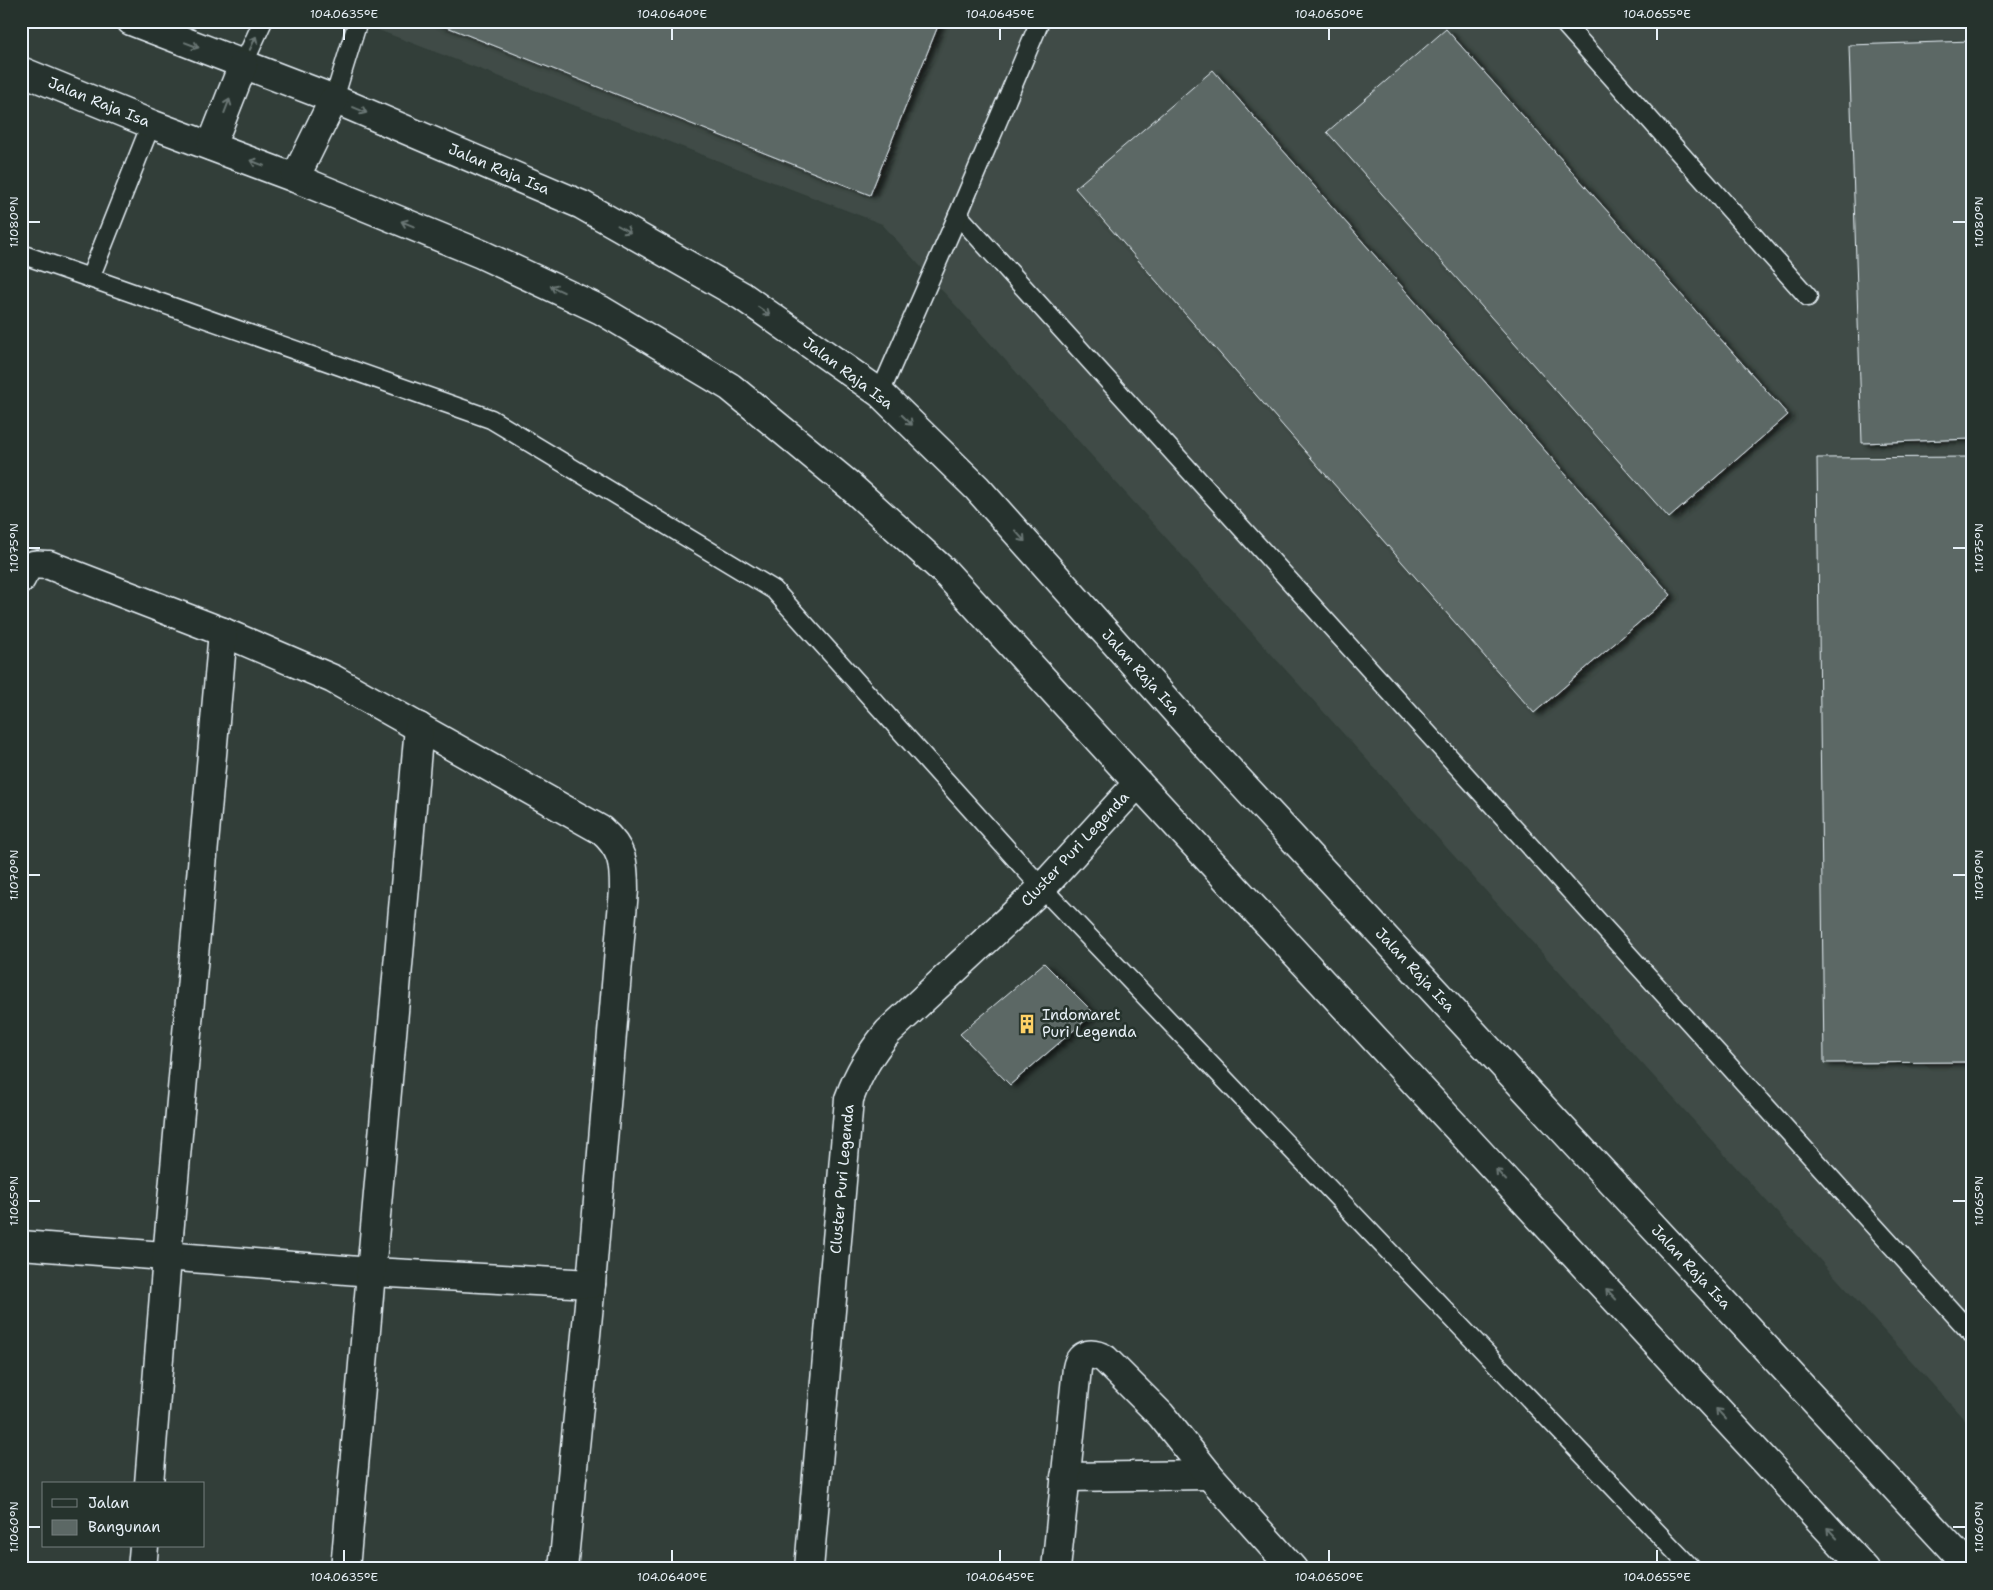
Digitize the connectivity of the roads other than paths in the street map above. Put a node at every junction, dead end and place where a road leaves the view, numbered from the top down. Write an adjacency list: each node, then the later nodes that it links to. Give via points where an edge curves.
1 (131, 21): 6 (street, Jalan Raja Isa, one-way to 6)
2 (263, 21): 6 (lane, one-way to 2)
3 (358, 21): 8 (lane)
4 (1040, 21): 12 (lane)
5 (1562, 21): 15 (lane)
6 (243, 65): 8 (street, Jalan Raja Isa); 10 (street, one-way to 6)
7 (21, 71): 9 (street, Jalan Raja Isa)
8 (334, 99): 11 (street); 16 (street, Jalan Raja Isa, one-way to 16, via 582,205 742,296)
9 (151, 124): 10 (street, Jalan Raja Isa); 14 (lane)
10 (211, 146): 11 (street, Jalan Raja Isa, one-way to 10)
11 (295, 178): 20 (street, Jalan Raja Isa, one-way to 11, via 945,572 849,485 730,387 601,310 481,254)
12 (958, 215): 16 (lane); 26 (lane)
13 (21, 254): 14 (lane)
14 (90, 278): 21 (lane, via 491,419 774,590)
15 (1808, 297)
16 (880, 393): 39 (street, Jalan Raja Isa, one-way to 39, via 977,488 1213,752)
17 (21, 578): 18 (street, via 26,568 34,564 48,565)
18 (222, 632): 19 (street, via 333,679); 23 (street)
19 (420, 726): 24 (street); 25 (street, via 601,830 617,846 622,858 624,890)
20 (1138, 783): 21 (street, Cluster Puri Legenda); 38 (street, Jalan Raja Isa, one-way to 20)
21 (1042, 888): 34 (street, Cluster Puri Legenda, via 888,1032 866,1059 849,1099); 37 (lane)
22 (21, 1245): 23 (street)
23 (167, 1257): 24 (street); 29 (street)
24 (372, 1272): 25 (street); 32 (street)
25 (592, 1284): 33 (street)
26 (1972, 1334)
27 (1209, 1475): 28 (street); 28 (street, via 1161,1415 1105,1358 1088,1354 1081,1358 1077,1368); 36 (street)
28 (1066, 1477): 35 (street)
29 (149, 1482)
30 (144, 1548): 31 (street)
31 (142, 1569)
32 (345, 1569)
33 (563, 1569)
34 (809, 1569)
35 (1056, 1569)
36 (1294, 1569)
37 (1692, 1569)
38 (1865, 1569)
39 (1971, 1569)

